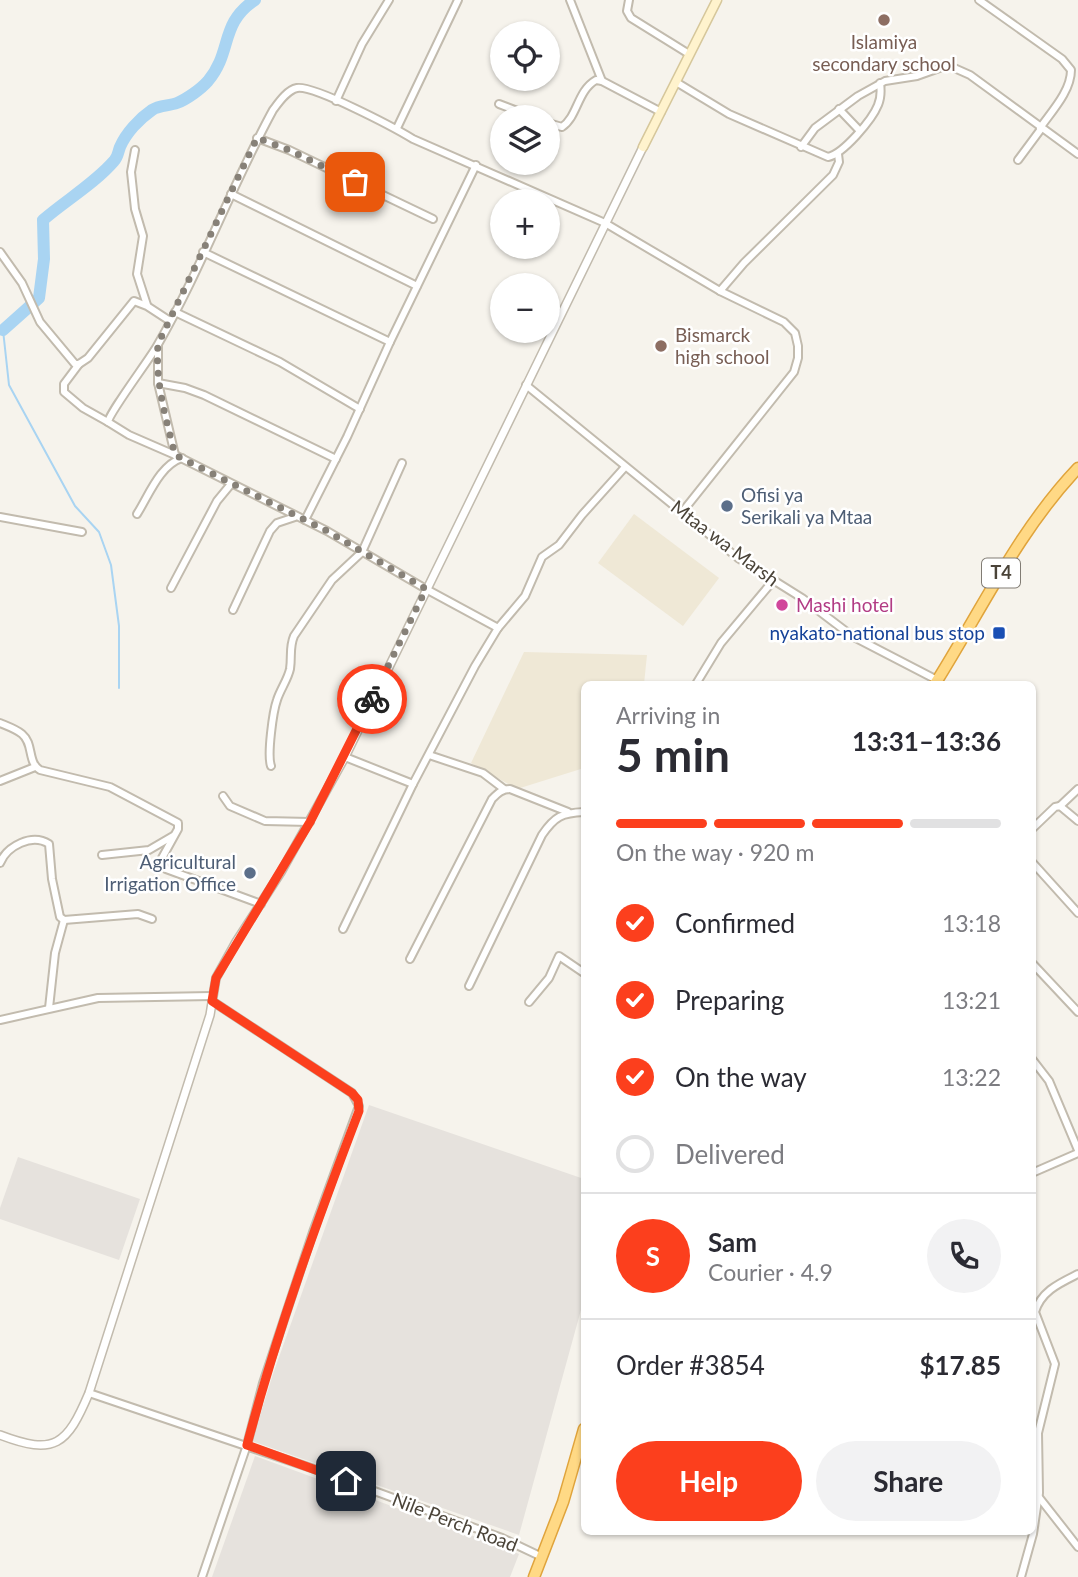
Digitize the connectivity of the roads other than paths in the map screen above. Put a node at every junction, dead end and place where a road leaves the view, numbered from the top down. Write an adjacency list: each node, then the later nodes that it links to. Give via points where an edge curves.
1 (389, 0): 11 (street)
2 (458, 0): 15 (street)
3 (570, 0): 8 (street)
4 (629, 0): 7 (street, via 631,18)
5 (717, 0): 7 (main road)
6 (979, 0): 16 (street, via 1071,70 1067,89)
7 (689, 54): 9 (main road)
8 (602, 81): 13 (street); 14 (street, via 585,89 567,124)
9 (676, 82): 13 (main road); 20 (street, via 729,114)
10 (880, 83): 12 (street); 16 (street, via 952,66); 17 (street, via 878,107)
11 (336, 101): 15 (street); 18 (street, via 305,88 292,90 273,110)
12 (839, 109): 17 (street); 20 (street, via 809,133)
13 (661, 112): 19 (main road)
14 (560, 126)
15 (397, 128): 25 (street)
16 (1041, 128): 23 (street); 24 (street)
17 (859, 130): 22 (street)
18 (257, 138): 26 (street); 27 (street)
19 (643, 147): 28 (street)
20 (801, 147): 22 (street, via 828,157)
21 (135, 150): 33 (street, via 131,172 143,236 137,274)
22 (838, 154): 32 (street, via 833,175)
23 (1078, 154)
24 (1018, 160)
25 (476, 165): 28 (street); 31 (street)
26 (231, 194): 30 (street); 31 (street)
27 (433, 219)
28 (605, 223): 32 (street); 40 (street)
29 (0, 252): 38 (street, via 22,283 35,314 71,361)
30 (203, 252): 34 (street); 36 (street)
31 (417, 286): 36 (street)
32 (720, 291): 49 (street, via 784,322 794,333 798,358 784,386)
33 (147, 306): 35 (street); 38 (street, via 137,301 130,304)
34 (175, 312): 35 (street); 41 (street, via 280,362)
35 (170, 321): 37 (street)
36 (390, 342): 41 (street)
37 (158, 344): 39 (street); 42 (street)
38 (79, 364): 42 (street, via 64,391)
39 (158, 383): 43 (street); 44 (street, via 204,395)
40 (526, 385): 46 (street, Mtaa wa Marsh); 58 (street)
41 (360, 409): 44 (street)
42 (108, 422): 43 (street)
43 (178, 457): 48 (street); 50 (street, via 164,470)
44 (336, 459): 53 (street)
45 (402, 463): 55 (street)
46 (625, 467): 49 (street, Mtaa wa Marsh); 60 (street, via 559,545 542,557 525,596)
47 (1078, 468): 63 (highway, T4, via 1029,528)
48 (231, 484): 52 (street); 57 (street, via 217,501)
49 (683, 511): 56 (street, Mtaa wa Marsh)
50 (137, 514)
51 (0, 517): 54 (street)
52 (295, 517): 53 (street); 59 (street, via 277,523 270,531)
53 (305, 520): 55 (street)
54 (82, 532)
55 (362, 552): 58 (street); 67 (street, via 332,580 293,636 290,669 273,710)
56 (772, 582): 61 (street, via 721,643); 62 (street, Mtaa wa Marsh, via 852,636)
57 (171, 588)
58 (426, 589): 60 (street); 66 (street)
59 (233, 610)
60 (498, 628): 65 (street)
61 (698, 681)
62 (934, 681)
63 (937, 681)
64 (0, 723): 68 (street, via 26,737)
65 (429, 755): 70 (street); 71 (street, via 476,770)
66 (345, 757): 70 (street); 78 (street)
67 (271, 766)
68 (35, 767): 69 (street); 80 (street, via 110,787 178,823)
69 (0, 781)
70 (413, 784): 88 (street)
71 (504, 789): 75 (street); 89 (street, via 492,799)
72 (1078, 789): 74 (street)
73 (223, 796): 78 (street, via 230,806 265,821)
74 (1060, 806): 77 (street); 79 (street)
75 (568, 812): 76 (street); 92 (street, via 542,835)
76 (581, 812)
77 (1078, 821)
78 (310, 822): 84 (street)
79 (1038, 823)
80 (173, 836): 81 (street, via 149,850); 84 (street, via 162,858 166,869)
81 (102, 855)
82 (0, 863): 87 (street, via 7,851 20,843 47,842 58,909)
83 (1036, 866): 85 (street)
84 (261, 904): 93 (street, via 216,978)
85 (1078, 912)
86 (152, 919): 87 (street, via 138,914)
87 (64, 920): 95 (street)
88 (343, 929)
89 (410, 959)
90 (1036, 967): 96 (street)
91 (581, 971): 94 (street, via 559,956 549,978)
92 (469, 986)
93 (212, 999): 95 (street, via 98,998); 104 (street); 107 (street, via 352,1093 359,1106 263,1383)
94 (529, 1002)
95 (49, 1009): 97 (street)
96 (1078, 1012)
97 (0, 1020)
98 (1036, 1064): 99 (street, via 1049,1081)
99 (1078, 1151): 100 (street)
100 (1036, 1171)
101 (1078, 1274): 102 (street, via 1041,1297)
102 (1036, 1309)
103 (1036, 1314): 108 (street, via 1055,1364 1038,1433)
104 (89, 1393): 105 (street, via 72,1431 62,1439 41,1446); 107 (street, Nile Perch Road)
105 (0, 1435)
106 (581, 1439): 112 (highway)
107 (247, 1445): 112 (street, Nile Perch Road, via 502,1538); 113 (street)
108 (1038, 1496): 109 (street); 111 (street)
109 (1036, 1511)
110 (1033, 1535): 115 (street)
111 (1078, 1547)
112 (542, 1557): 114 (highway)
113 (202, 1577)
114 (534, 1577)
115 (1021, 1577)

